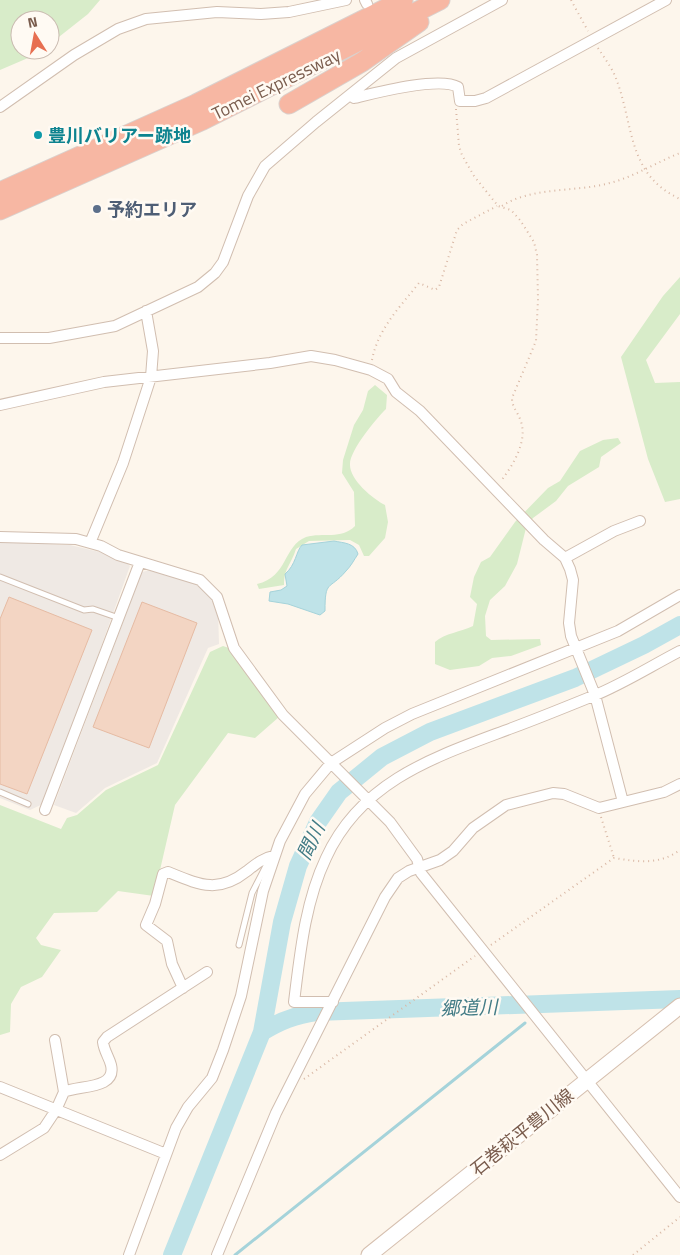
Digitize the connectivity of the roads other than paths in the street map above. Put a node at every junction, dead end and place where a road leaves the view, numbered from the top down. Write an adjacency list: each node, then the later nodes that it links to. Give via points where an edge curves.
1 (346, 0): 9 (street, via 289,12 227,12 146,19 118,29 74,55)
2 (403, 0): 10 (highway, Tomei Expressway, via 196,104)
3 (440, 0): 11 (highway, Tomei Expressway, via 203,120)
4 (450, 0): 8 (highway, via 362,62)
5 (502, 0): 7 (street, via 394,54)
6 (666, 0): 7 (street, via 486,98 460,101 458,87 442,83 404,86 354,98)
7 (350, 95): 12 (street, via 265,166 248,196 223,262 215,273 198,286)
8 (288, 104)
9 (0, 107)
10 (0, 192)
11 (0, 210)
12 (146, 311): 13 (street, via 114,326 87,332 49,338); 14 (street, via 153,344)
13 (0, 338)
14 (151, 377): 15 (street, via 104,382); 18 (street, via 123,463); 19 (street, via 311,356 370,370 388,379 396,392 420,411)
15 (0, 405)
16 (640, 521): 19 (street, via 614,531)
17 (0, 537): 18 (street, via 61,538)
18 (90, 543): 20 (street)
19 (565, 558): 24 (street, via 573,580 569,623)
20 (140, 562): 23 (street); 27 (street, via 200,580 210,588 217,597 234,648 283,715)
21 (0, 577): 23 (lane, via 84,610 93,609)
22 (680, 595): 24 (street)
23 (118, 618): 33 (street)
24 (576, 651): 26 (street); 27 (street, via 412,714)
25 (680, 651): 26 (street)
26 (594, 693): 30 (street, via 428,760); 31 (street)
27 (332, 764): 30 (street); 34 (street, via 305,794)
28 (680, 784): 31 (street, via 664,792)
29 (0, 792): 32 (lane)
30 (367, 800): 35 (street, via 390,822 417,859); 39 (street, via 326,858 307,917 294,1002)
31 (624, 802): 35 (street, via 599,808 553,793 520,800 483,819 440,860)
32 (28, 804)
33 (45, 810)
34 (271, 856): 36 (lane, via 252,893); 38 (street, via 227,885 216,886 168,872 163,874 146,925 167,941 172,964); 46 (street, via 241,996 223,1050 212,1078 188,1108)
35 (419, 867): 39 (street, via 398,878 385,896); 42 (street)
36 (240, 945)
37 (207, 972): 38 (street)
38 (183, 988): 44 (street, via 107,1037 103,1042 111,1065 109,1078 103,1083)
39 (332, 1003): 50 (street, via 287,1092)
40 (678, 1008): 42 (main road, 石巻萩平豊川線)
41 (55, 1040): 44 (street)
42 (587, 1081): 48 (street); 51 (main road, 石巻萩平豊川線)
43 (0, 1087): 45 (street)
44 (64, 1092): 45 (street)
45 (56, 1110): 46 (street); 47 (street, via 44,1128)
46 (166, 1154): 49 (street)
47 (0, 1155)
48 (680, 1197)
49 (129, 1255)
50 (217, 1255)
51 (369, 1255)

